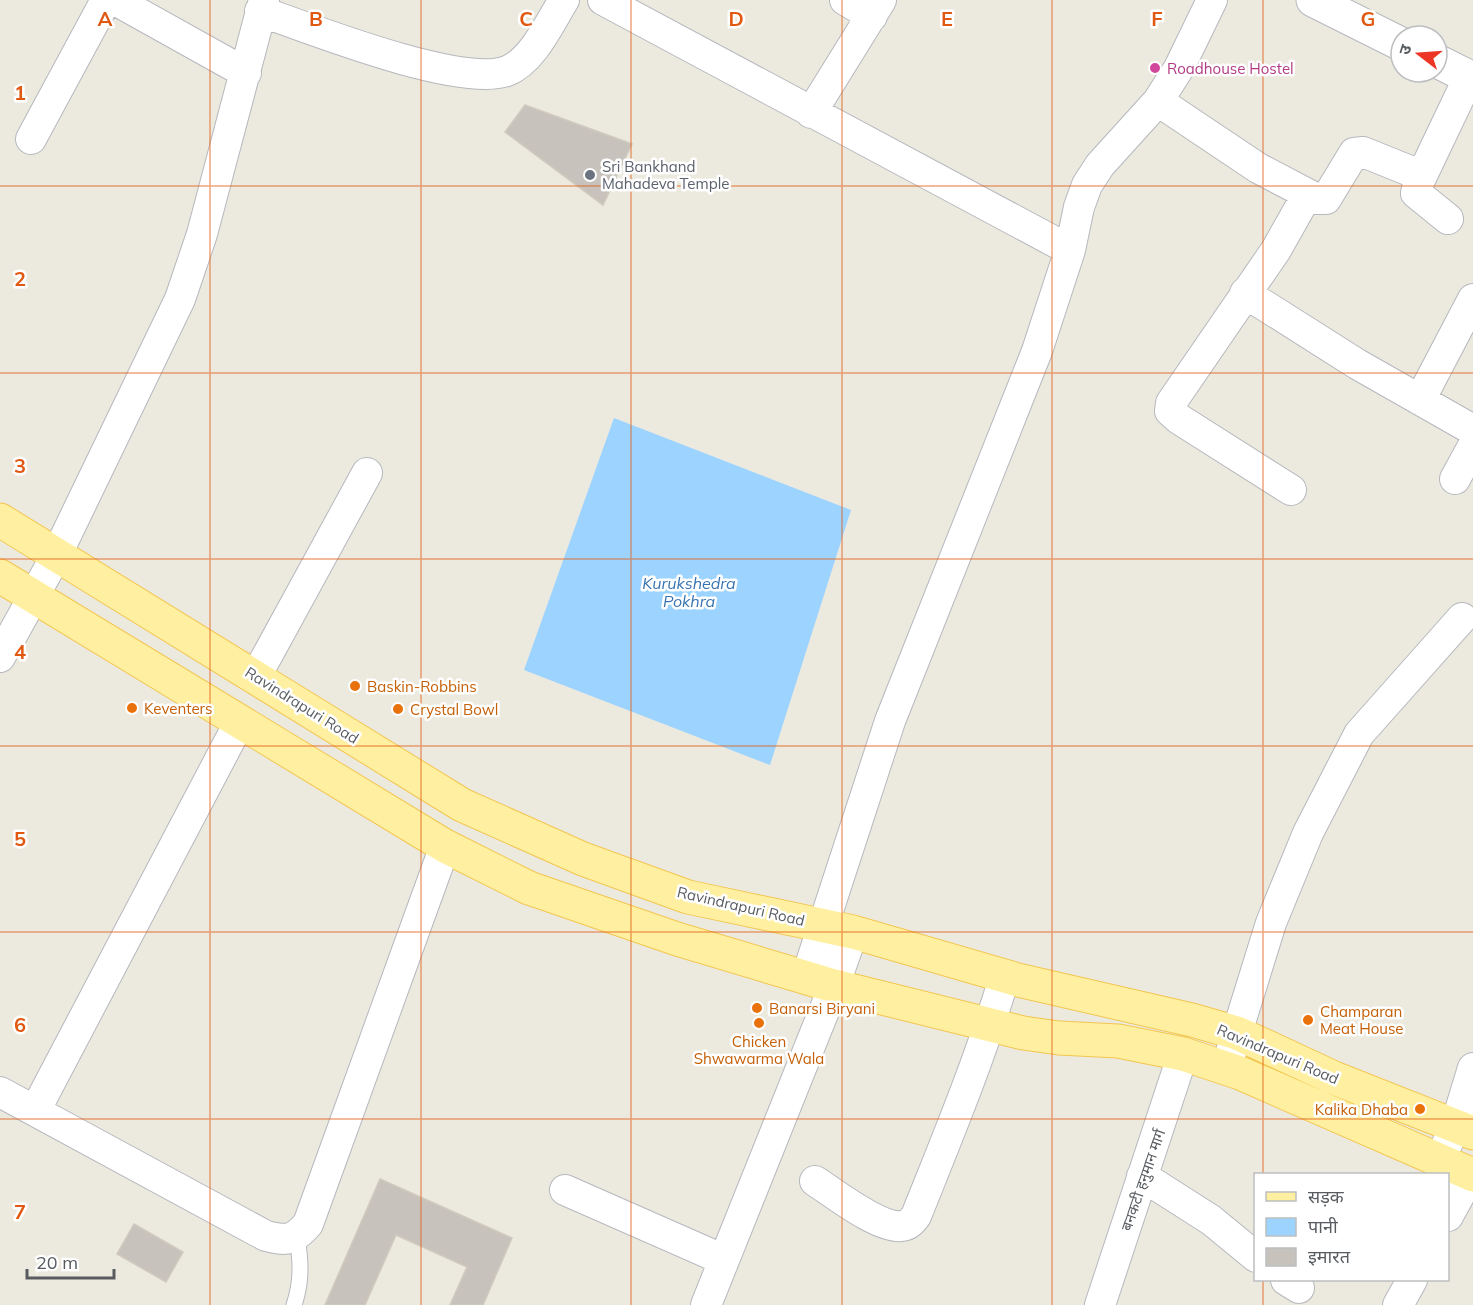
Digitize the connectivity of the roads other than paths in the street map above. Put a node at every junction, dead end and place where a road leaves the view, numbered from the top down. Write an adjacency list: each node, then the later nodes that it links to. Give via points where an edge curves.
1 (106, 0): 16 (street)
2 (115, 0): 12 (street)
3 (564, 0): 8 (street, via 521,63 507,71 488,73 461,72 393,56)
4 (603, 0): 15 (street)
5 (845, 0): 9 (street)
6 (1212, 0): 14 (street)
7 (1313, 0): 10 (street)
8 (262, 6): 12 (street)
9 (877, 8): 15 (street)
10 (1389, 38)
11 (1449, 67): 13 (street)
12 (246, 73): 30 (street, via 180,299)
13 (1471, 78): 17 (street)
14 (1158, 101): 18 (street, via 1258,168); 20 (street, via 1087,185)
15 (811, 113): 20 (street)
16 (31, 139)
17 (1420, 175): 18 (street, via 1363,152 1354,153 1326,198); 19 (street, via 1416,193)
18 (1307, 195): 21 (street, via 1276,250)
19 (1448, 219)
20 (1070, 250): 38 (street, via 1037,351 890,721)
21 (1245, 293): 23 (street); 28 (street, via 1171,403 1170,411)
22 (1473, 299): 23 (street)
23 (1420, 400): 24 (street)
24 (1473, 430)
25 (1473, 446): 27 (street)
26 (367, 473): 35 (street)
27 (1455, 479)
28 (1291, 490)
29 (0, 520): 30 (main road, Ravindrapuri Road)
30 (56, 556): 32 (street); 35 (main road, Ravindrapuri Road)
31 (0, 576): 32 (main road)
32 (32, 597): 34 (street); 36 (main road)
33 (1462, 618): 42 (street, via 1359,734 1308,833 1272,922)
34 (0, 657)
35 (256, 676): 38 (main road, Ravindrapuri Road, via 462,805 516,830 688,897)
36 (239, 723): 37 (main road); 47 (street)
37 (445, 846): 40 (main road, via 529,888 590,911); 55 (street, via 308,1224)
38 (837, 928): 39 (main road, Ravindrapuri Road); 40 (street)
39 (1005, 975): 41 (street); 42 (main road, Ravindrapuri Road)
40 (820, 982): 41 (main road); 57 (street)
41 (991, 1025): 43 (main road, via 1035,1035 1118,1041); 52 (street, via 916,1216 909,1224 899,1227 872,1217)
42 (1237, 1033): 44 (street); 48 (main road, Ravindrapuri Road, via 1334,1078)
43 (1183, 1054): 44 (main road); 51 (street, बनकटी हनुमान मार्ग)
44 (1226, 1068): 49 (main road)
45 (1473, 1068): 48 (street)
46 (0, 1092): 47 (street)
47 (34, 1111): 55 (street, via 266,1236 281,1240)
48 (1464, 1130): 49 (street)
49 (1439, 1161): 50 (main road)
50 (1472, 1174): 54 (street)
51 (1143, 1176): 56 (street, via 1211,1220); 61 (street, बनकटी हनुमान मार्ग)
52 (815, 1181)
53 (565, 1190): 57 (street)
54 (1449, 1214)
55 (297, 1237): 59 (lane, via 302,1265)
56 (1254, 1255)
57 (724, 1260): 60 (street)
58 (1411, 1281): 62 (street)
59 (294, 1305)
60 (706, 1305)
61 (1100, 1305)
62 (1398, 1305)

